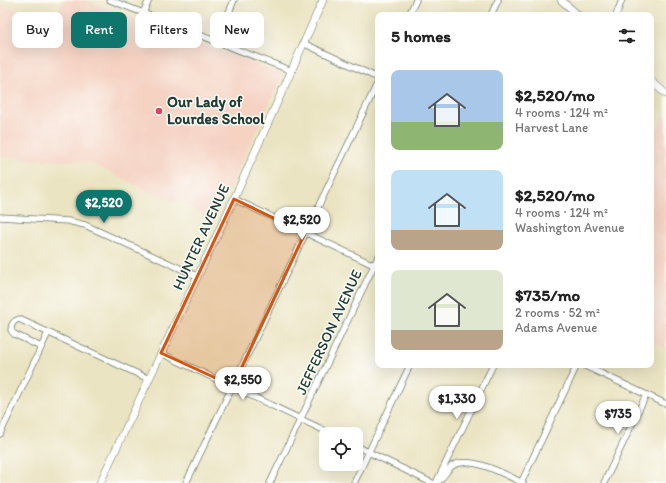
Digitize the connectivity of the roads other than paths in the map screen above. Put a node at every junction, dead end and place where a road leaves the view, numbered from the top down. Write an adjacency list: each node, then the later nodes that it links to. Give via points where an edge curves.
1 (110, 0): 9 (street)
2 (149, 0): 10 (street)
3 (234, 0): 11 (street)
4 (323, 0): 16 (street, HUNTER AVENUE)
5 (416, 0): 12 (street)
6 (498, 0): 13 (street)
7 (561, 0): 14 (street)
8 (622, 0): 15 (street)
9 (140, 12)
10 (143, 12)
11 (229, 12)
12 (410, 12)
13 (492, 12)
14 (575, 12)
15 (617, 12)
16 (303, 43): 18 (street, HUNTER AVENUE); 19 (street)
17 (233, 48): 18 (street)
18 (292, 71): 23 (street, HUNTER AVENUE)
19 (375, 77)
20 (654, 84): 22 (street)
21 (375, 88): 25 (street)
22 (666, 94)
23 (234, 199): 25 (street); 28 (street, HUNTER AVENUE)
24 (0, 217): 28 (street, via 68,221 85,225)
25 (306, 232): 26 (street); 37 (street)
26 (375, 266)
27 (375, 268): 40 (street, JEFFERSON AVENUE)
28 (197, 276): 31 (street, HUNTER AVENUE)
29 (48, 333): 30 (street); 30 (street, via 18,319 11,325 14,334); 36 (street)
30 (41, 348): 42 (street)
31 (161, 353): 36 (street, HUNTER AVENUE); 37 (street)
32 (409, 368): 44 (street)
33 (492, 368): 50 (street)
34 (576, 368): 51 (street)
35 (589, 368): 38 (street)
36 (149, 379): 45 (street, HUNTER AVENUE)
37 (233, 386): 40 (street); 46 (street)
38 (646, 395): 39 (street); 52 (street)
39 (666, 404)
40 (301, 419): 41 (street); 47 (street, JEFFERSON AVENUE)
41 (319, 428)
42 (0, 434)
43 (363, 449): 44 (street)
44 (369, 452): 48 (street); 49 (street)
45 (100, 483)
46 (186, 483)
47 (270, 483)
48 (354, 483)
49 (432, 483)
50 (437, 483): 51 (street, via 452,466 473,462)
51 (522, 483)
52 (604, 483)

